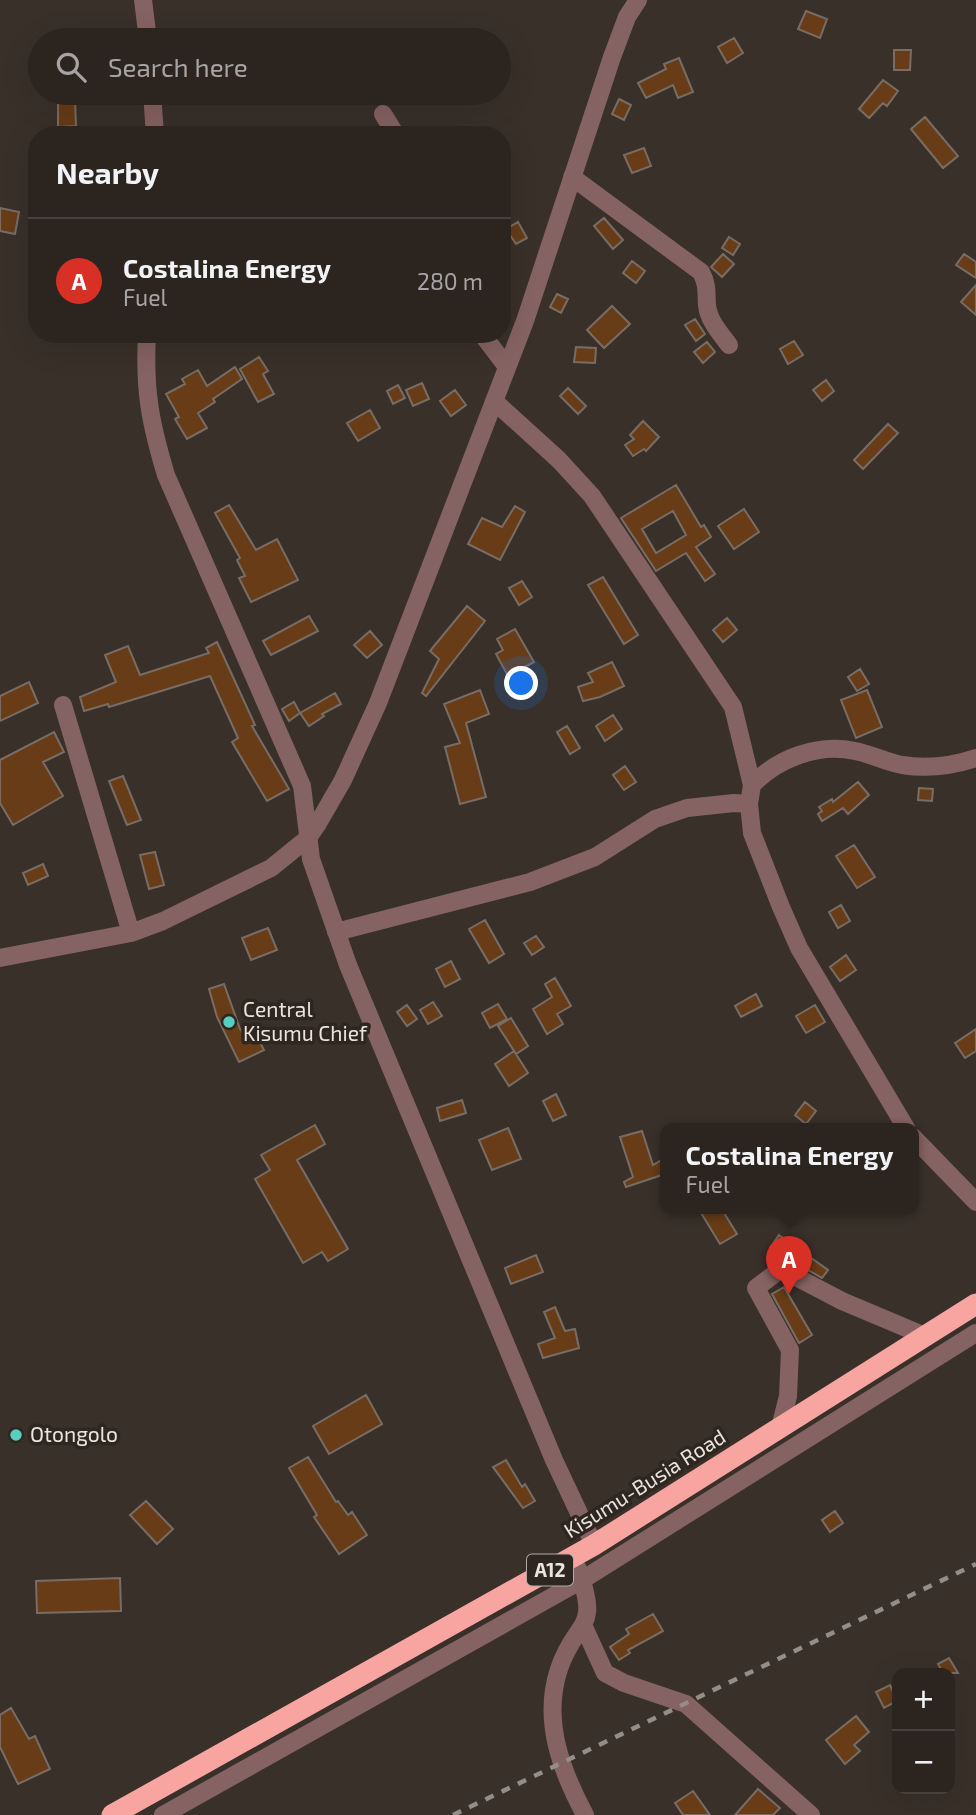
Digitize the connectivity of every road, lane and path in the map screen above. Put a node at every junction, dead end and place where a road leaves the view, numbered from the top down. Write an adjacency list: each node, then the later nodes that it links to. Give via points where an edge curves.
1 (143, 0): 3 (street)
2 (638, 0): 8 (street, via 612,57)
3 (146, 28)
4 (153, 105): 6 (street)
5 (383, 114): 7 (street)
6 (154, 126)
7 (390, 126)
8 (572, 177): 11 (street, via 701,272 711,319); 12 (street)
9 (146, 343): 18 (street, via 144,382 150,425 166,475 302,786)
10 (489, 343): 12 (street)
11 (729, 345)
12 (507, 367): 13 (street)
13 (494, 401): 16 (street, via 592,496 733,707); 18 (street, via 378,703 343,780)
14 (63, 705): 20 (street)
15 (976, 758): 16 (street, via 934,767 820,749 780,764)
16 (752, 785): 17 (street)
17 (749, 804): 19 (street, via 687,808 655,819 595,857 530,882); 22 (street, via 752,834 799,948)
18 (307, 838): 19 (street); 20 (street, via 259,874 211,900)
19 (336, 932): 29 (street, via 495,1319)
20 (131, 933): 21 (street)
21 (0, 958)
22 (903, 1123)
23 (919, 1143): 24 (street)
24 (976, 1202)
25 (976, 1304): 27 (highway, Kisumu-Busia Road / A12)
26 (976, 1333): 31 (street)
27 (925, 1336): 28 (highway, Kisumu-Busia Road / A12); 28 (street, via 781,1269 756,1288 790,1350 788,1396)
28 (780, 1428): 29 (highway, Kisumu-Busia Road / A12)
29 (594, 1545): 30 (highway, Kisumu-Busia Road / A12)
30 (574, 1557): 31 (street); 33 (highway, Kisumu-Busia Road / A12)
31 (582, 1580): 32 (street, via 588,1600); 34 (street)
32 (584, 1627): 35 (street, via 559,1668 553,1709 561,1763); 36 (street, via 605,1673 686,1704)
33 (112, 1815)
34 (163, 1815)
35 (585, 1815)
36 (811, 1815)

